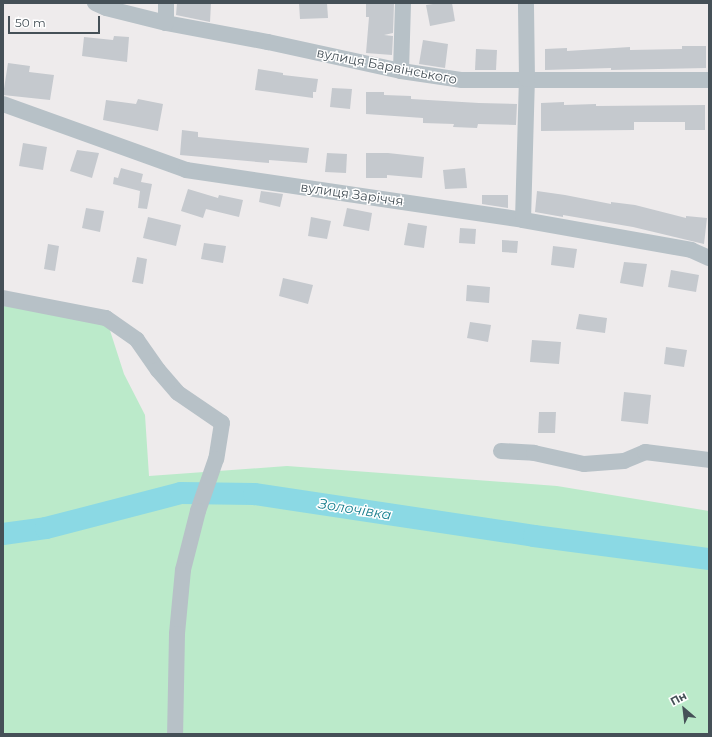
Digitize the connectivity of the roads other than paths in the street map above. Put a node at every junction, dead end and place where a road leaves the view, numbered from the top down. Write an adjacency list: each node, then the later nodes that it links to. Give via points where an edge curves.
1 (95, 3): 5 (street, вулиця Барвінського)
2 (166, 3): 5 (street)
3 (403, 3): 6 (street)
4 (526, 3): 7 (street)
5 (166, 23): 6 (street, вулиця Барвінського)
6 (401, 71): 7 (street, вулиця Барвінського, via 462,80)
7 (527, 79): 8 (street, вулиця Барвінського); 10 (street)
8 (709, 80)
9 (3, 104): 10 (street, вулиця Заріччя, via 186,170)
10 (523, 220): 11 (street, вулиця Заріччя, via 690,250)
11 (709, 258)
12 (3, 298): 15 (street, via 106,318 137,340 178,393 222,423 216,459 198,511 183,570 177,634)
13 (501, 451): 14 (street, via 534,453 584,464 624,461 645,452)
14 (709, 460)
15 (175, 734)

